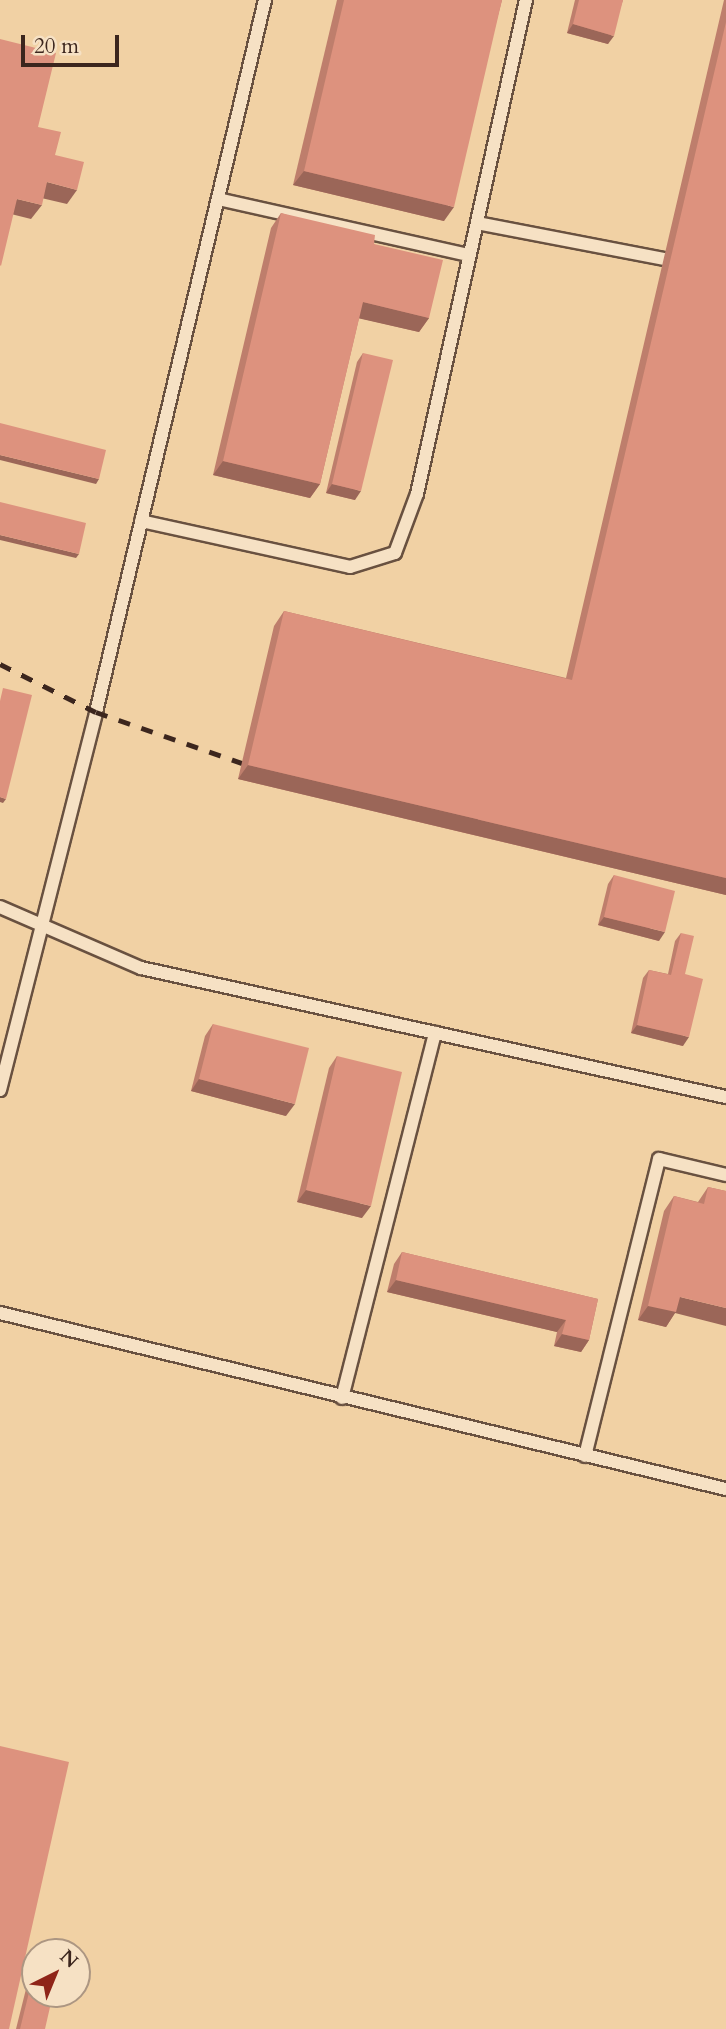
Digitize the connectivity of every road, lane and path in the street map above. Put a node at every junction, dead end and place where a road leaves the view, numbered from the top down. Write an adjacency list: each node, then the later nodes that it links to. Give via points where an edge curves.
1 (265, 0): 3 (lane)
2 (526, 0): 4 (lane)
3 (218, 199): 5 (lane); 7 (lane)
4 (477, 223): 5 (lane); 6 (lane)
5 (469, 255): 7 (lane, via 417,494 396,553 351,567)
6 (664, 260)
7 (141, 521): 9 (lane)
8 (0, 907): 9 (lane)
9 (43, 926): 10 (lane, via 141,968); 11 (lane)
10 (435, 1033): 12 (lane); 15 (lane)
11 (0, 1090)
12 (726, 1097)
13 (726, 1175): 16 (lane, via 659,1159)
14 (0, 1313): 15 (lane)
15 (342, 1398): 16 (lane)
16 (585, 1456): 17 (lane)
17 (726, 1489)

